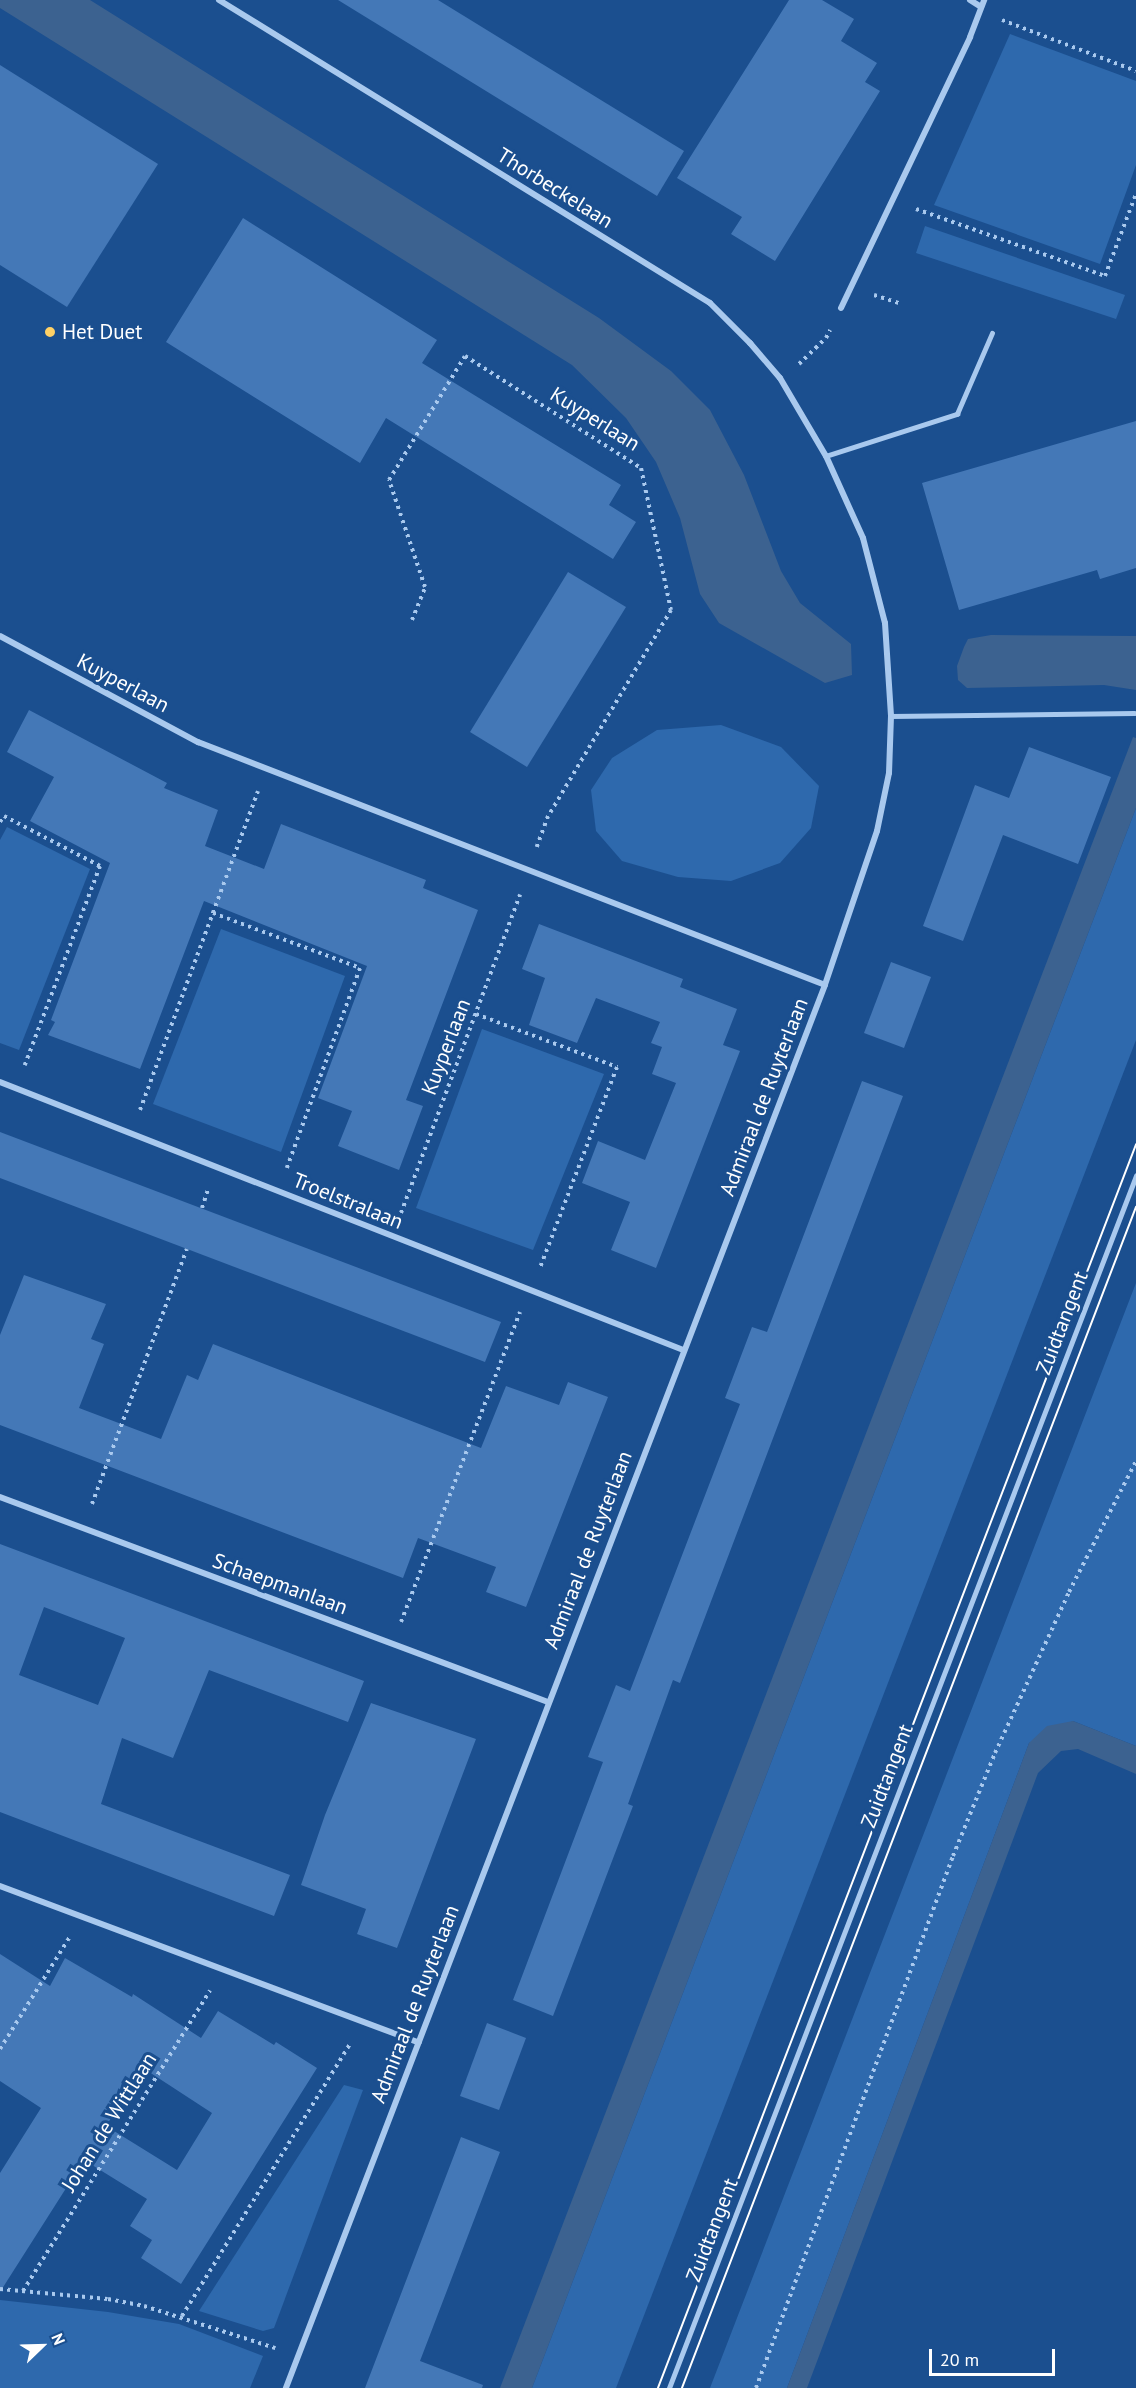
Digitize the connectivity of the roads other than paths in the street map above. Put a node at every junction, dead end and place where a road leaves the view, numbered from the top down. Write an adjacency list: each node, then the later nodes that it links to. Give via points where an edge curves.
1 (219, 0): 6 (street, Thorbeckelaan, via 710,303 780,378)
2 (970, 0): 3 (street)
3 (982, 6): 4 (street)
4 (841, 308)
5 (992, 333): 6 (lane, via 957,414)
6 (826, 456): 9 (street, Admiraal de Ruyterlaan, via 863,538 885,623)
7 (0, 636): 10 (street, Kuyperlaan, via 198,742)
8 (1134, 712): 9 (lane)
9 (891, 716): 10 (street, Admiraal de Ruyterlaan, via 889,773 877,831)
10 (825, 985): 13 (street, Admiraal de Ruyterlaan)
11 (0, 1082): 13 (street, Troelstralaan)
12 (1136, 1176): 19 (lane, Zuidtangent)
13 (683, 1350): 15 (street, Admiraal de Ruyterlaan)
14 (0, 1497): 15 (street, Schaepmanlaan)
15 (548, 1702): 17 (street, Admiraal de Ruyterlaan)
16 (0, 1886): 17 (street)
17 (419, 2043): 18 (street, Admiraal de Ruyterlaan)
18 (286, 2388)
19 (669, 2388)

